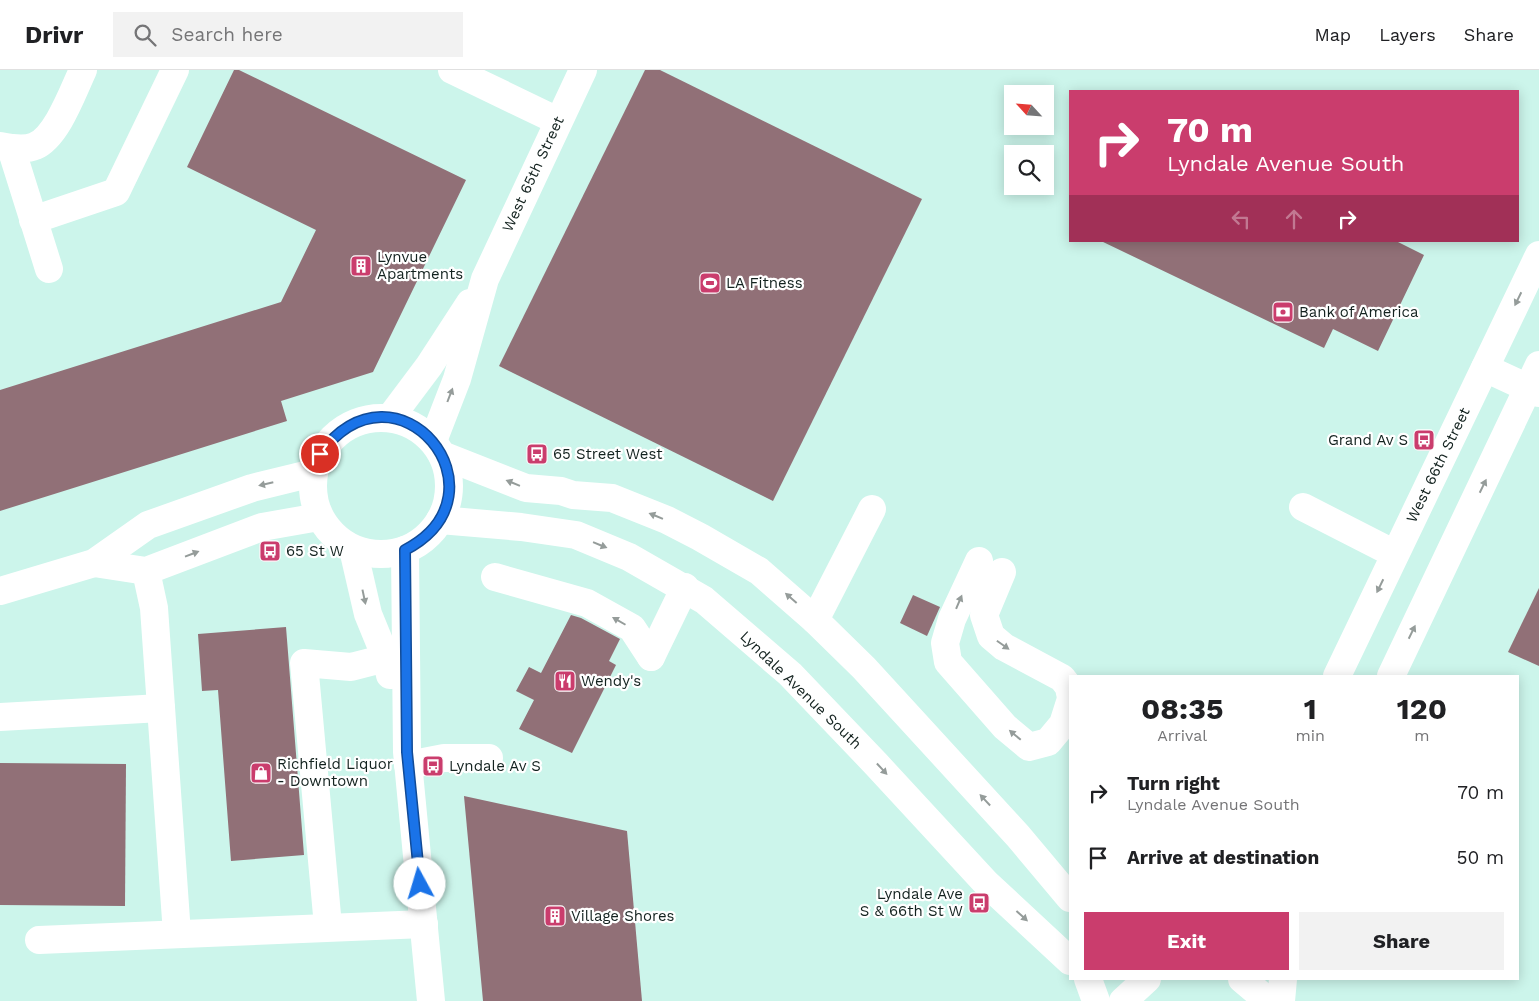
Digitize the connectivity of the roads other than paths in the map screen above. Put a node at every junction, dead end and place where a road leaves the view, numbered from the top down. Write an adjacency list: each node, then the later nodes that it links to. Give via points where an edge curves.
1 (83, 70): 6 (main road, via 49,135 35,146)
2 (175, 70): 7 (main road, via 116,192)
3 (452, 70): 5 (main road)
4 (583, 70): 5 (main road, West 65th Street)
5 (558, 121): 10 (main road, West 65th Street)
6 (6, 147): 7 (main road)
7 (34, 220): 9 (main road)
8 (1539, 255): 11 (main road, West 66th Street, one-way to 11)
9 (49, 269)
10 (485, 279): 13 (main road, West 65th Street, via 429,366); 14 (main road, West 65th Street, one-way to 10)
11 (1485, 368): 12 (main road); 22 (main road, West 66th Street)
12 (1535, 382): 31 (main road, one-way to 12)
13 (390, 418): 14 (main road, via 421,430); 15 (main road, via 350,424 332,437 320,454)
14 (438, 448): 19 (main road, via 449,476 448,499); 28 (main road, one-way to 14, via 759,571 667,520 612,498 526,488)
15 (313, 473): 18 (main road, via 313,496); 23 (main road, one-way to 23, via 252,488 148,525)
16 (1303, 507): 22 (main road)
17 (872, 509): 28 (main road)
18 (320, 517): 20 (main road, via 328,531); 24 (main road, one-way to 18, via 262,527)
19 (440, 520): 21 (main road, via 431,533); 26 (main road, Lyndale Avenue South, one-way to 26, via 521,527 576,536 629,557)
20 (353, 549): 21 (main road, via 371,554); 29 (main road, one-way to 29, via 368,614)
21 (405, 550): 36 (main road)
22 (1395, 554): 30 (main road, West 66th Street, one-way to 30)
23 (94, 564): 24 (main road); 27 (main road)
24 (146, 572): 34 (main road, via 154,608)
25 (495, 577): 26 (main road, one-way to 25, via 651,657 632,628 587,603)
26 (685, 587): 43 (main road, Lyndale Avenue South, one-way to 43, via 790,674 986,883)
27 (0, 591)
28 (815, 620): 38 (main road, one-way to 28, via 1018,836 864,668)
29 (386, 658): 36 (main road); 40 (main road, via 351,667 304,663)
30 (1337, 675)
31 (1392, 675)
32 (1069, 687): 33 (main road, one-way to 32, via 1063,724 1048,742 1029,747 1005,726 948,662 945,643 952,619 990,566 984,615 991,636 1004,647 1062,678)
33 (1069, 705)
34 (161, 708): 35 (main road); 41 (main road)
35 (0, 718)
36 (408, 758): 37 (main road); 39 (main road)
37 (489, 758)
38 (1069, 897)
39 (424, 924): 40 (main road); 48 (main road)
40 (328, 926): 41 (main road)
41 (177, 934): 42 (main road)
42 (39, 940)
43 (1069, 959)
44 (1088, 980): 49 (main road)
45 (1146, 980): 50 (main road)
46 (1243, 980): 51 (main road)
47 (1283, 980): 52 (main road)
48 (431, 1001)
49 (1096, 1001)
50 (1123, 1001)
51 (1268, 1001)
52 (1281, 1001)

